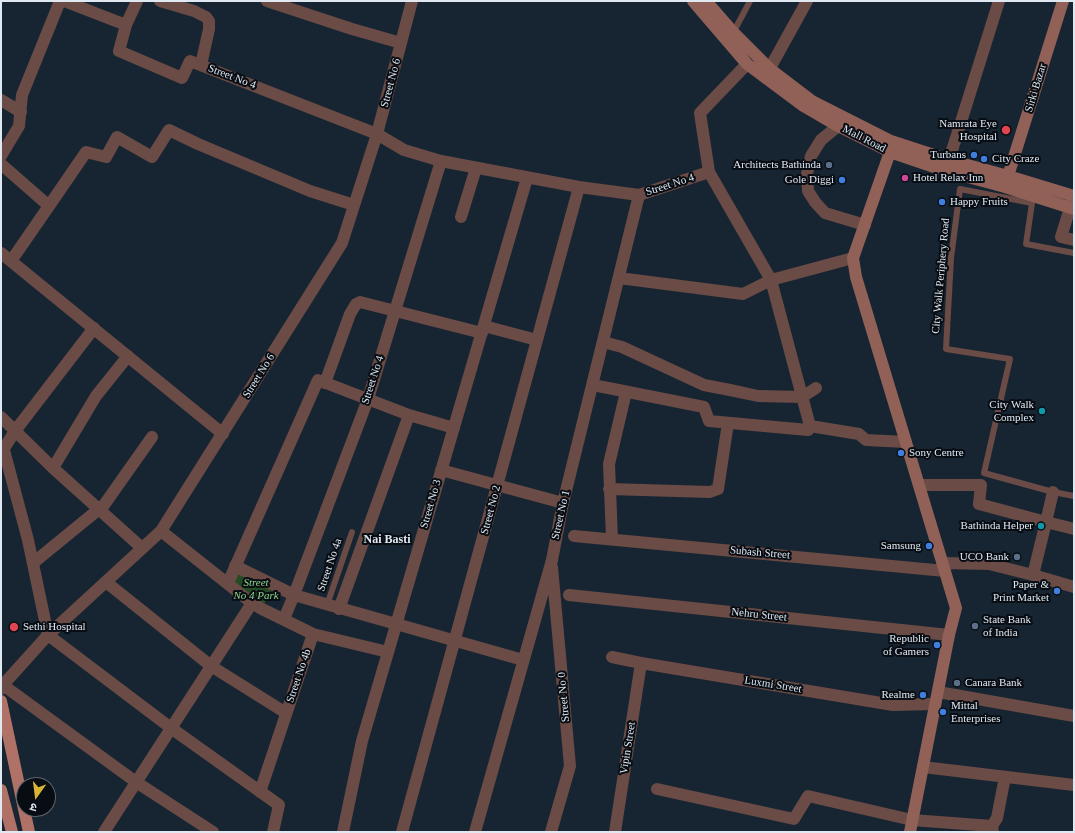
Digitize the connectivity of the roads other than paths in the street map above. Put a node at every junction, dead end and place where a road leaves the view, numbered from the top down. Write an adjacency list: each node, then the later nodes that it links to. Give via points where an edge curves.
1 (60, 1): 20 (street, via 22,95)
2 (64, 1): 13 (street)
3 (137, 1): 13 (street)
4 (160, 1): 17 (street, via 194,11 209,21 210,29)
5 (267, 1): 15 (street)
6 (412, 1): 15 (street, Street No 6)
7 (693, 1): 14 (street, Mall Road)
8 (706, 1): 14 (street)
9 (750, 1): 14 (lane)
10 (806, 1): 18 (street)
11 (999, 1): 25 (street)
12 (1063, 1): 31 (street, Sirki Bazar)
13 (126, 25): 17 (street, Street No 4, via 119,51 182,78 190,61)
14 (731, 37): 16 (street, Mall Road); 18 (street)
15 (401, 43): 22 (street, Street No 6)
16 (747, 64): 18 (street, Mall Road); 29 (street, via 700,113)
17 (201, 65): 22 (street, Street No 4)
18 (767, 73): 21 (street, Mall Road, via 802,105); 25 (street, via 818,105 891,141)
19 (1, 100): 20 (street)
20 (21, 112): 24 (street, via 19,126)
21 (838, 126): 23 (street, Mall Road); 39 (street, via 821,140 811,156 807,174 808,191 825,213)
22 (377, 134): 26 (street, Street No 4, via 404,150); 35 (street, Street No 6)
23 (890, 152): 31 (street, Mall Road, via 946,171); 39 (street)
24 (1, 156)
25 (949, 160): 31 (street)
26 (441, 162): 28 (street, Street No 4); 47 (street, Street No 4)
27 (1, 164): 36 (street)
28 (476, 168): 30 (street, Street No 4); 38 (street)
29 (709, 172): 33 (street, Street No 4); 46 (street)
30 (527, 178): 32 (street, Street No 4); 49 (street, Street No 3)
31 (1005, 186): 34 (street); 37 (street, Mall Road); 42 (lane, City Walk Periphery Road, via 1032,202 1026,244); 75 (lane, City Walk Periphery Road, via 960,189 951,258 946,349 1010,359 984,473)
32 (579, 187): 33 (street, Street No 4); 50 (street, Street No 2)
33 (639, 195): 45 (street, Street No 1)
34 (1074, 196): 37 (street)
35 (354, 205): 36 (street, via 310,191 169,130 152,156 117,137 106,156 86,152); 65 (street, Street No 6, via 342,243)
36 (49, 206): 44 (street)
37 (1072, 209): 40 (street, via 1061,237)
38 (460, 217)
39 (865, 225): 43 (street)
40 (1074, 240)
41 (1, 253): 44 (street)
42 (1074, 253)
43 (853, 258): 46 (street); 67 (street, via 856,277)
44 (11, 260): 48 (street)
45 (619, 278): 46 (street, via 743,294); 51 (street, Street No 1)
46 (771, 280): 57 (street)
47 (395, 311): 49 (street); 53 (street, via 360,302 356,304); 58 (street, Street No 4)
48 (94, 328): 52 (street); 64 (street)
49 (483, 329): 50 (street); 63 (street, Street No 3)
50 (537, 340): 71 (street, Street No 2)
51 (603, 342): 54 (street, Street No 1); 57 (street, via 622,347 704,385 758,396)
52 (128, 356): 65 (street); 69 (street, via 96,396)
53 (325, 383): 58 (street); 87 (street, via 318,380)
54 (592, 385): 56 (street); 76 (street, Street No 1)
55 (816, 388): 57 (street)
56 (626, 392): 61 (street, via 704,407 709,421); 73 (street, via 609,464)
57 (802, 397): 62 (street)
58 (368, 399): 59 (street); 93 (street, Street No 4)
59 (409, 415): 63 (street); 97 (street)
60 (1, 417): 64 (street)
61 (728, 423): 62 (street, via 808,430); 73 (street, via 718,489 710,492)
62 (810, 426): 67 (street, via 859,434 866,440)
63 (454, 428): 70 (street, Street No 3)
64 (15, 431): 68 (street); 69 (street)
65 (223, 434): 80 (street, Street No 6)
66 (152, 437): 77 (street)
67 (906, 442): 72 (street)
68 (2, 451): 86 (street)
69 (53, 468): 77 (street)
70 (441, 470): 71 (street); 99 (street, Street No 3)
71 (497, 486): 76 (street); 103 (street, Street No 2)
72 (919, 486): 78 (street, via 982,480 979,504); 88 (street)
73 (609, 489): 83 (street)
74 (1053, 492): 78 (street)
75 (1074, 496)
76 (563, 503): 85 (street, Street No 1)
77 (99, 510): 84 (street); 86 (street)
78 (1046, 522): 79 (street); 89 (street)
79 (1074, 529)
80 (161, 531): 84 (street, Street No 6); 91 (street)
81 (352, 532): 96 (lane, Street No 4a)
82 (574, 536): 83 (street, Subash Street)
83 (612, 539): 88 (street, Subash Street)
84 (142, 548): 90 (street, Street No 6)
85 (552, 560): 106 (street, Street No 1); 135 (street, Street No 0, via 570,766)
86 (33, 563): 101 (street)
87 (235, 566): 91 (street); 93 (street)
88 (944, 567): 89 (street, Subash Street, via 989,564); 102 (street, via 956,608)
89 (1033, 575): 92 (street, Subash Street)
90 (106, 582): 101 (street, Street No 6); 108 (street)
91 (228, 583): 95 (street)
92 (1074, 587)
93 (294, 595): 96 (street); 98 (street, Street No 4)
94 (569, 595): 102 (street, Nehru Street)
95 (252, 603): 98 (street); 108 (street)
96 (327, 605): 97 (street)
97 (339, 609): 99 (street)
98 (284, 619): 100 (street)
99 (396, 624): 103 (street); 104 (street, Street No 3)
100 (313, 634): 104 (street); 113 (street, Street No 4b)
101 (48, 635): 109 (street, Street No 6); 115 (street)
102 (949, 635): 110 (street)
103 (455, 641): 106 (street); 133 (street, Street No 2)
104 (388, 652): 132 (street, Street No 3, via 362,740)
105 (612, 657): 107 (street, Luxmi Street)
106 (524, 660): 134 (street, Street No 1)
107 (641, 663): 112 (street, Luxmi Street, via 893,705); 136 (street, Vipin Street)
108 (211, 666): 113 (street); 115 (street)
109 (2, 687): 119 (street)
110 (938, 692): 112 (street); 114 (street)
111 (1, 701): 117 (main road)
112 (935, 704): 116 (street)
113 (286, 713): 123 (street, Street No 4b)
114 (1074, 716)
115 (171, 728): 119 (street); 123 (street)
116 (922, 767): 118 (street); 125 (street)
117 (17, 777)
118 (1005, 777): 120 (street); 126 (street)
119 (136, 782): 129 (street); 130 (street)
120 (1074, 785)
121 (657, 789): 125 (street, via 794,819 808,796)
122 (1, 790): 127 (main road)
123 (260, 792): 131 (street, via 279,805)
124 (26, 817): 128 (main road)
125 (911, 826): 126 (street)
126 (993, 829)
127 (12, 832)
128 (29, 832)
129 (104, 832)
130 (212, 832)
131 (273, 832)
132 (343, 832)
133 (402, 832)
134 (475, 832)
135 (551, 832)
136 (615, 832)

